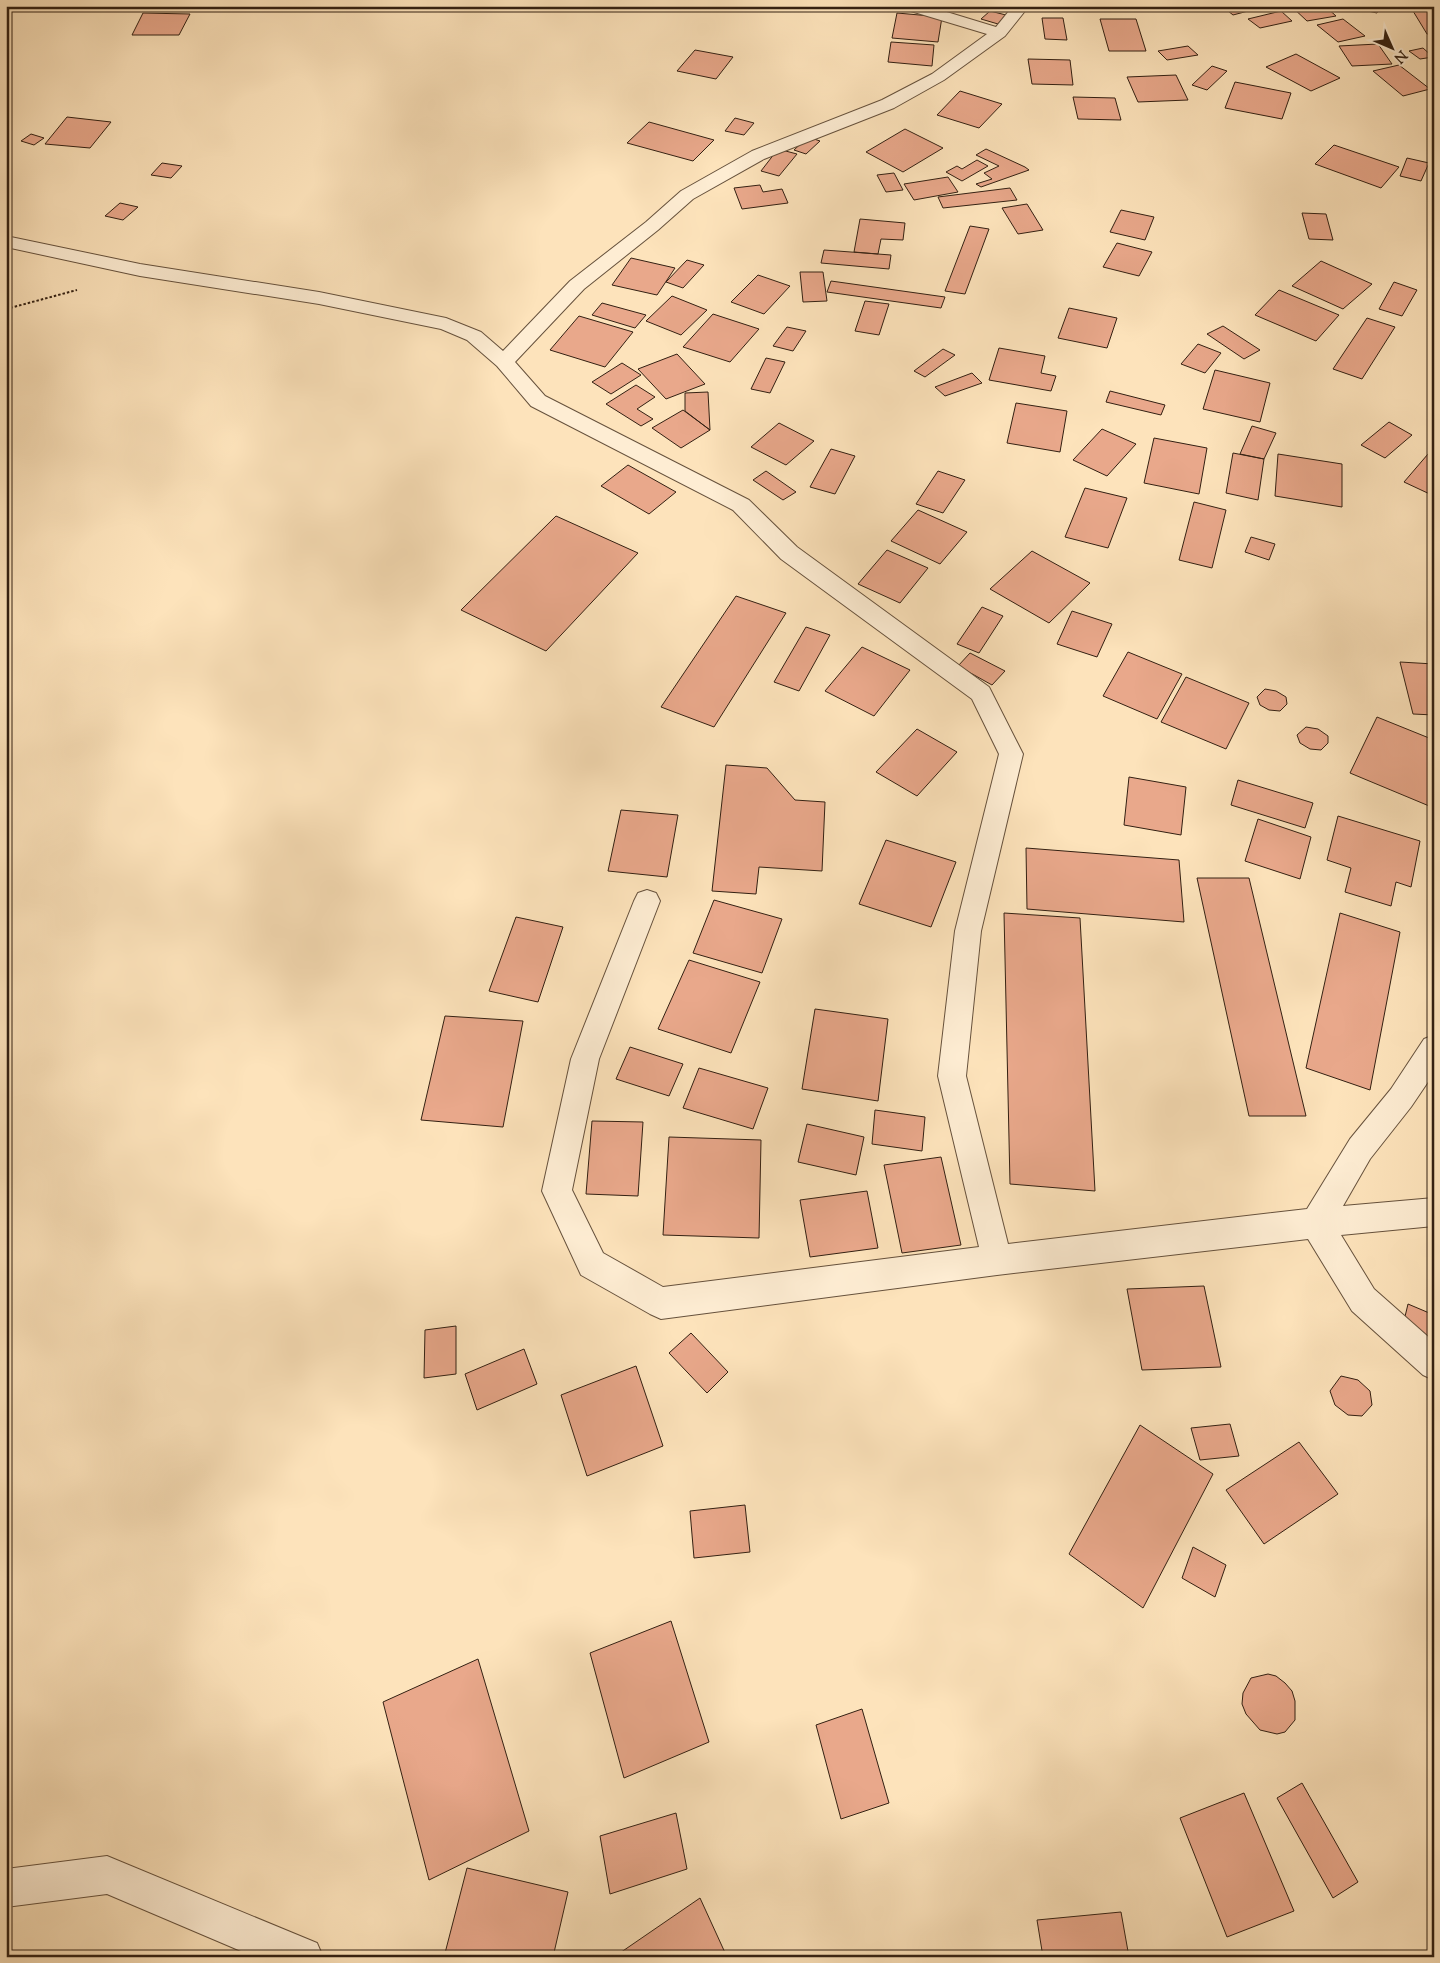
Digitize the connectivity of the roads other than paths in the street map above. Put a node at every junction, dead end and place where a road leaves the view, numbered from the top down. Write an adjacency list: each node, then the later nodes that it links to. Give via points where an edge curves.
1 (910, 6): 3 (street)
2 (1021, 6): 3 (street)
3 (999, 34): 5 (street, via 938,76 888,104 758,155 687,195 577,285)
4 (6, 241): 5 (street, via 140,270 320,298 446,324 474,336)
5 (504, 362): 10 (street, via 538,401 741,505 789,553 981,693 1011,754 968,931 952,1076)
6 (647, 901): 10 (street, via 585,1059 557,1191 592,1264 661,1303)
7 (1434, 1048): 9 (street, via 1401,1098 1360,1149)
8 (1434, 1212): 9 (street)
9 (1316, 1223): 10 (street); 11 (street, via 1363,1300)
10 (997, 1260)
11 (1434, 1364)
12 (6, 1888): 13 (street, via 107,1875)
13 (303, 1957)

